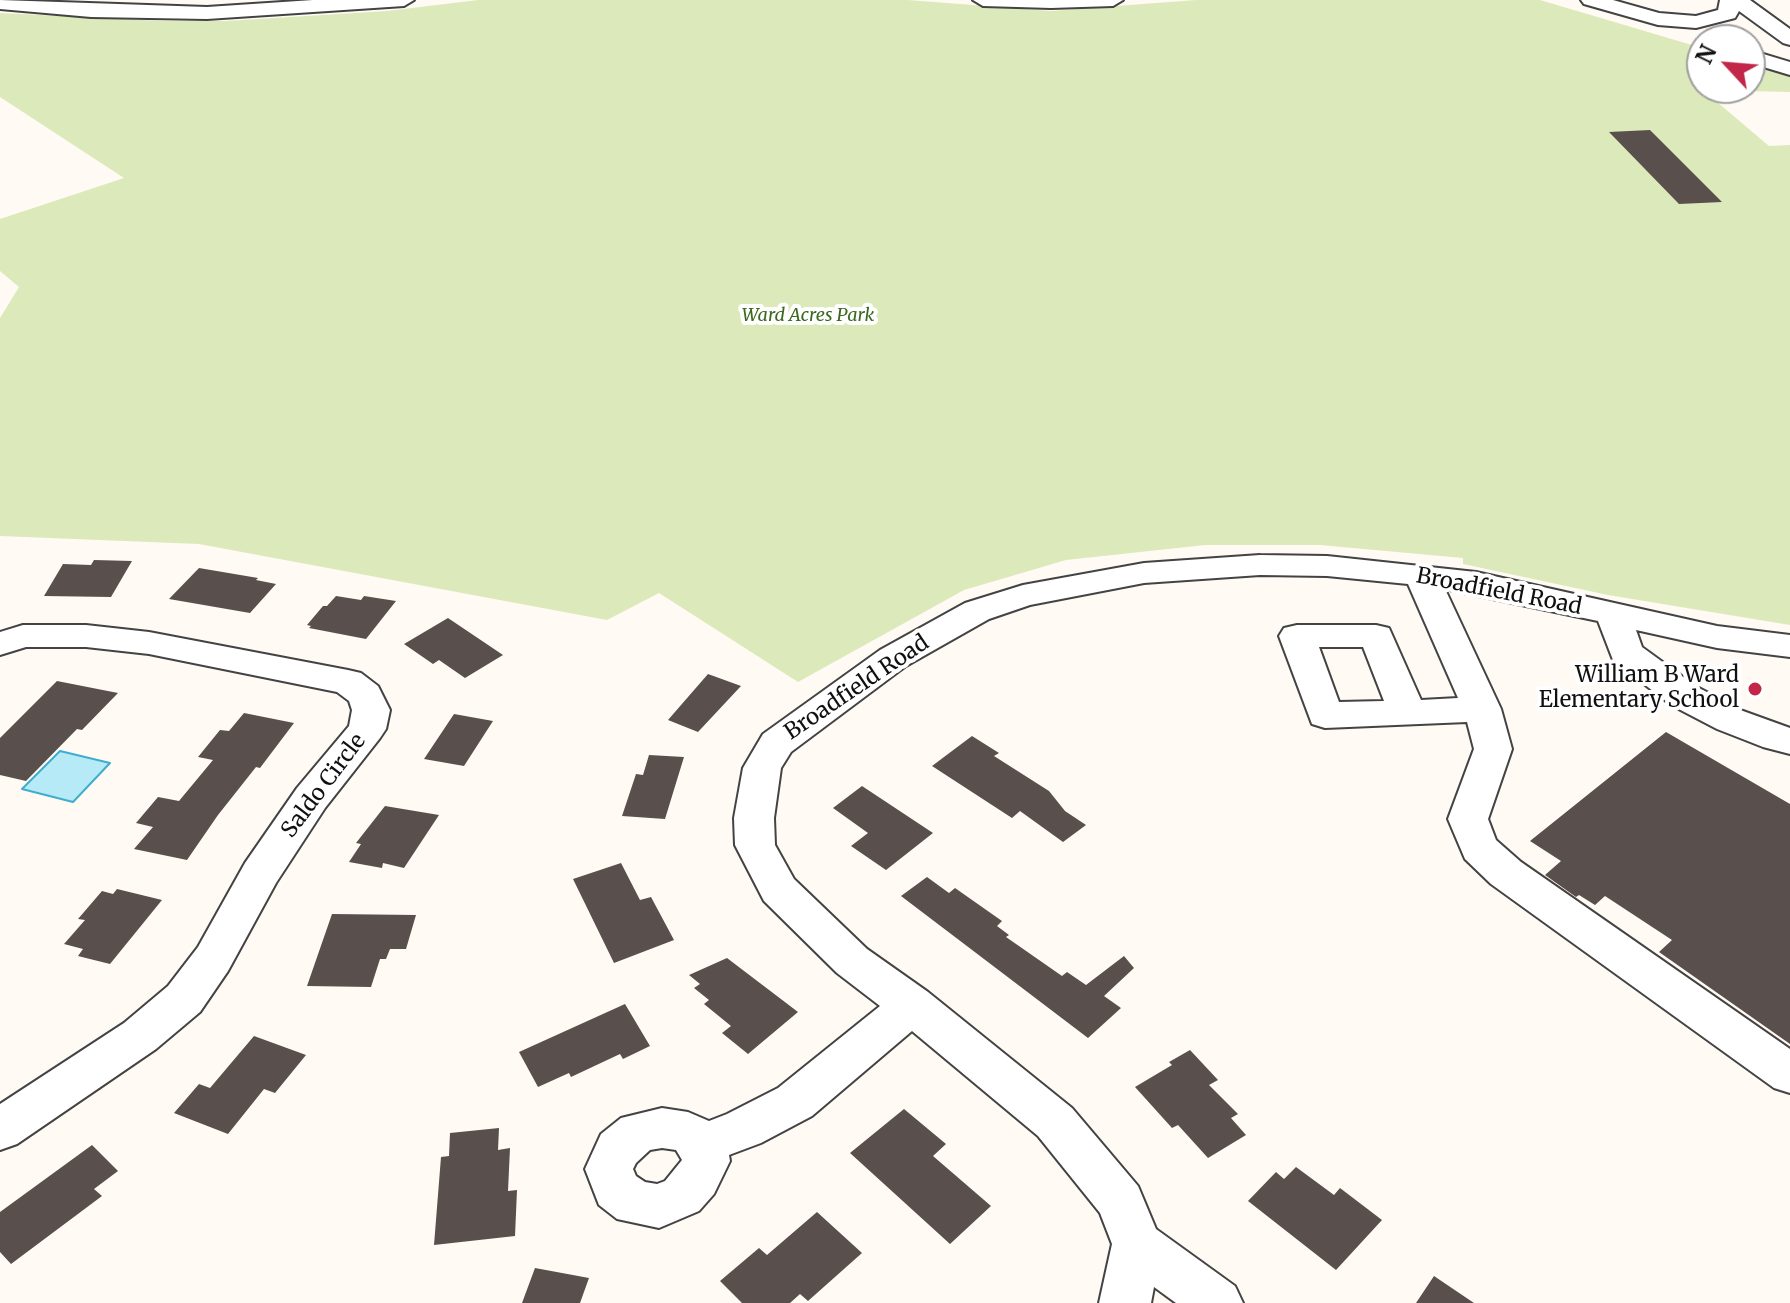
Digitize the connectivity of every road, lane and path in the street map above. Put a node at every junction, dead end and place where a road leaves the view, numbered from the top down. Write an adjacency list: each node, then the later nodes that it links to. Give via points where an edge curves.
1 (404, 0): 7 (street, via 207,13)
2 (983, 0): 3 (street)
3 (1113, 0)
4 (1730, 0): 6 (street, via 1723,17 1696,22)
5 (1737, 0): 9 (street)
6 (1584, 2): 8 (street)
7 (0, 3)
8 (1686, 37)
9 (1790, 40): 10 (street)
10 (1766, 49)
11 (1766, 61): 12 (street)
12 (1790, 69)
13 (1421, 575): 14 (street, Broadfield Road); 17 (street); 20 (street, Broadfield Road, via 1260,565 1144,573 1023,596 977,611 893,658 777,743 762,768 755,845 779,890 852,961)
14 (1614, 616): 16 (street, Broadfield Road); 19 (street, via 1626,652 1646,670 1730,720)
15 (0, 644): 22 (street, Saldo Circle, via 23,636 149,643 348,682 365,695 371,710 367,729 311,798 184,999 140,1036)
16 (1790, 646)
17 (1482, 709): 18 (street); 21 (street, via 1493,749 1468,819 1479,848 1506,873)
18 (1408, 713)
19 (1790, 741)
20 (912, 1005): 23 (street, via 795,1102); 24 (street, Broadfield Road, via 1055,1122 1120,1201)
21 (1790, 1074)
22 (0, 1130)
23 (702, 1144)
24 (1137, 1244): 25 (street); 26 (street)
25 (1125, 1303)
26 (1217, 1303)

